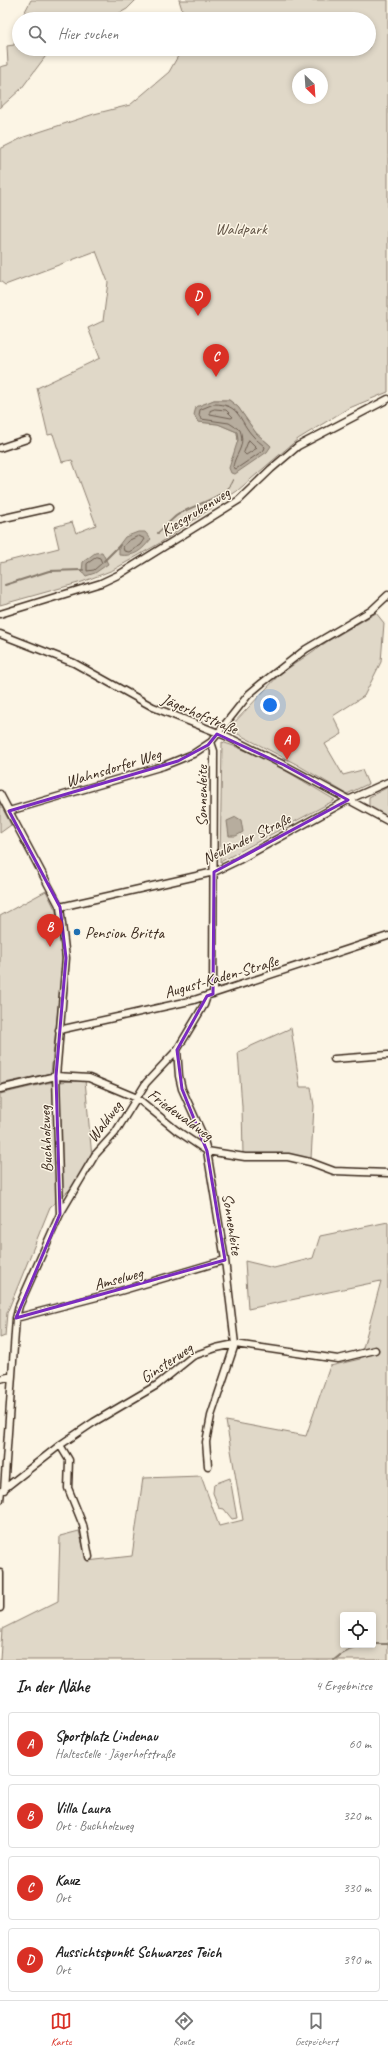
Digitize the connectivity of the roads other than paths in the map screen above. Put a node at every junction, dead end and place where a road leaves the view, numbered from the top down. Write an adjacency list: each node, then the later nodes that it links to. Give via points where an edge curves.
1 (388, 400): 7 (street, Kiesgrubenweg, via 298,446 239,500 120,574 101,583)
2 (26, 439): 3 (street)
3 (0, 448)
4 (49, 508): 5 (street)
5 (0, 519)
6 (388, 595): 9 (street, via 366,614 306,649 278,670 249,694)
7 (0, 614)
8 (0, 634): 9 (street, Jägerhofstraße, via 74,663 153,707)
9 (217, 734): 10 (street, Wahnsdorfer Weg); 13 (street, Jägerhofstraße, via 284,765)
10 (211, 742): 14 (street, Wahnsdorfer Weg, via 193,754 164,766); 16 (street, Sonnenleite, via 214,751)
11 (388, 782): 13 (street, Neuländer Straße)
12 (0, 794): 14 (street, Buchholzweg)
13 (348, 800): 15 (street, Jägerhofstraße); 16 (street, Neuländer Straße)
14 (9, 811): 17 (street, Buchholzweg)
15 (388, 821)
16 (214, 872): 17 (street, Neuländer Straße); 19 (street, Sonnenleite)
17 (60, 907): 20 (street, Buchholzweg, via 66,968)
18 (388, 936): 19 (street, August-Kaden-Straße)
19 (210, 995): 20 (street, August-Kaden-Straße); 21 (street, Sonnenleite)
20 (59, 1030): 24 (street, Buchholzweg)
21 (177, 1050): 26 (street, Waldweg, via 146,1083); 27 (street, Sonnenleite, via 182,1089 202,1133)
22 (388, 1055): 23 (street)
23 (334, 1058)
24 (56, 1076): 25 (street, Friedewaldweg); 26 (street, Friedewaldweg, via 88,1078); 29 (street, Buchholzweg)
25 (0, 1089)
26 (137, 1098): 27 (street, Friedewaldweg); 29 (street, Waldweg, via 115,1133 95,1155)
27 (207, 1151): 28 (street, Friedewaldweg, via 246,1157 288,1157 334,1171); 30 (street, Sonnenleite)
28 (388, 1173)
29 (60, 1214): 31 (street, Buchholzweg)
30 (225, 1260): 31 (street, Amselweg); 32 (street, Sonnenleite)
31 (16, 1318): 34 (street, Buchholzweg)
32 (235, 1344): 33 (street, Ginsterweg, via 338,1359); 36 (street, Ginsterweg, via 193,1356 157,1385); 37 (street, Sonnenleite, via 211,1416 206,1442)
33 (375, 1350)
34 (12, 1376): 35 (street); 38 (street, Buchholzweg)
35 (0, 1379)
36 (60, 1445): 38 (street, Ginsterweg); 40 (street, via 69,1460 68,1488 83,1525)
37 (208, 1466)
38 (2, 1491): 39 (street, Buchholzweg)
39 (0, 1500)
40 (90, 1557)
41 (0, 1573): 42 (street)
42 (0, 1608)

